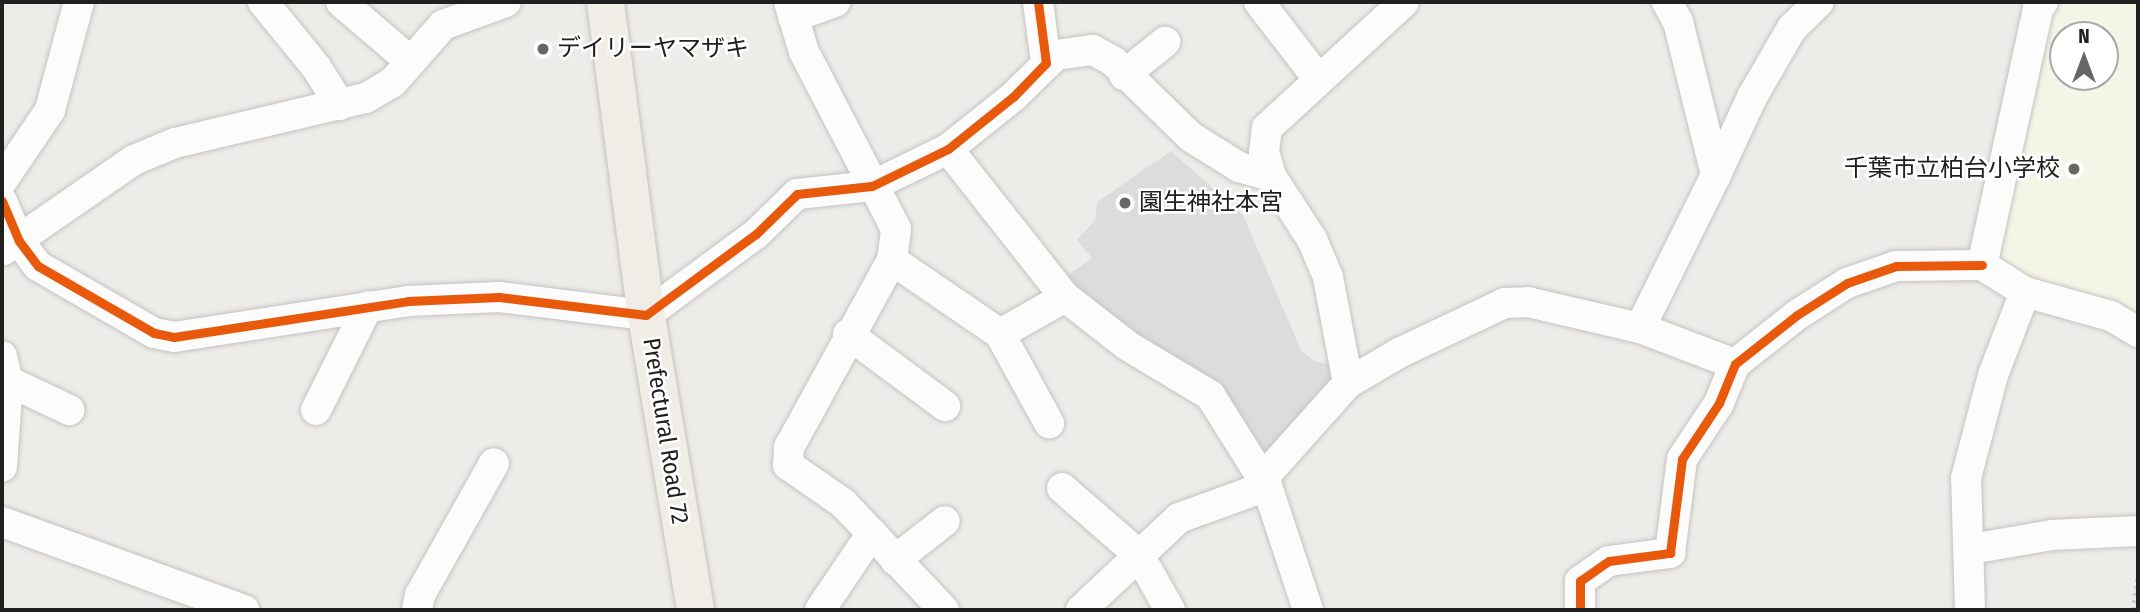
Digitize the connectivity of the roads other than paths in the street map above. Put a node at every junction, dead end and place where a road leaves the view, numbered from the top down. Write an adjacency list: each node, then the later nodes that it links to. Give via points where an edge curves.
1 (79, 2): 24 (street, via 50,110)
2 (341, 2): 17 (street)
3 (506, 2): 14 (street)
4 (605, 2): 33 (main road, Prefectural Road 72)
5 (835, 2): 13 (street)
6 (1259, 2): 19 (street)
7 (1404, 2): 19 (street)
8 (1667, 2): 22 (street, via 1678,22)
9 (1819, 2): 22 (street, via 1792,29 1752,97)
10 (2043, 2): 29 (street)
11 (1040, 3): 16 (street)
12 (268, 4): 20 (street)
13 (791, 10): 25 (street, via 804,52)
14 (443, 13): 17 (street)
15 (1164, 42): 18 (street)
16 (1051, 59): 18 (street, via 1093,50); 21 (street, via 1013,97)
17 (410, 61): 20 (street, via 393,82 366,98)
18 (1124, 75): 23 (street, via 1191,137 1239,167)
19 (1320, 80): 23 (street, via 1267,128 1264,152)
20 (340, 105): 27 (street, via 229,128 134,160)
21 (948, 149): 25 (street); 31 (street)
22 (1716, 175): 34 (street)
23 (1271, 176): 40 (street, via 1313,240 1328,277)
24 (2, 181)
25 (872, 186): 28 (street, via 896,229); 33 (street, via 797,194 756,234)
26 (2, 201): 27 (street)
27 (10, 246): 32 (street, via 154,333 174,337)
28 (892, 260): 36 (street); 37 (street)
29 (1982, 265): 30 (street); 38 (street, via 1896,266 1847,284 1797,315)
30 (2025, 292): 35 (street, via 2111,316); 53 (street, via 1993,375 1966,478 1964,516)
31 (1065, 297): 37 (street); 47 (street, via 1128,346 1210,395)
32 (368, 306): 33 (street, via 499,297); 43 (street)
33 (646, 315): 58 (main road, Prefectural Road 72)
34 (1640, 328): 38 (street); 40 (street, via 1528,302 1504,303)
35 (2138, 332)
36 (848, 334): 41 (street); 52 (street, via 789,447 788,465 843,503)
37 (1000, 334): 44 (street)
38 (1735, 364): 64 (street, via 1720,403 1682,458 1670,553 1609,561 1580,582)
39 (5, 369): 42 (street); 46 (street)
40 (1348, 383): 47 (street)
41 (945, 406)
42 (69, 410)
43 (316, 410)
44 (1049, 423)
45 (494, 463): 57 (street, via 420,595)
46 (2, 467)
47 (1265, 482): 54 (street, via 1179,518); 63 (street)
48 (1062, 488): 54 (street)
49 (945, 521): 55 (street)
50 (2, 522): 56 (street)
51 (2138, 531): 53 (street, via 2052,535)
52 (872, 533): 55 (street); 59 (street)
53 (1971, 549): 65 (street)
54 (1139, 555): 61 (street); 62 (street)
55 (895, 560): 60 (street)
56 (244, 610)
57 (417, 610)
58 (695, 610)
59 (820, 610)
60 (944, 610)
61 (1081, 610)
62 (1170, 610)
63 (1308, 610)
64 (1580, 610)
65 (1972, 610)

